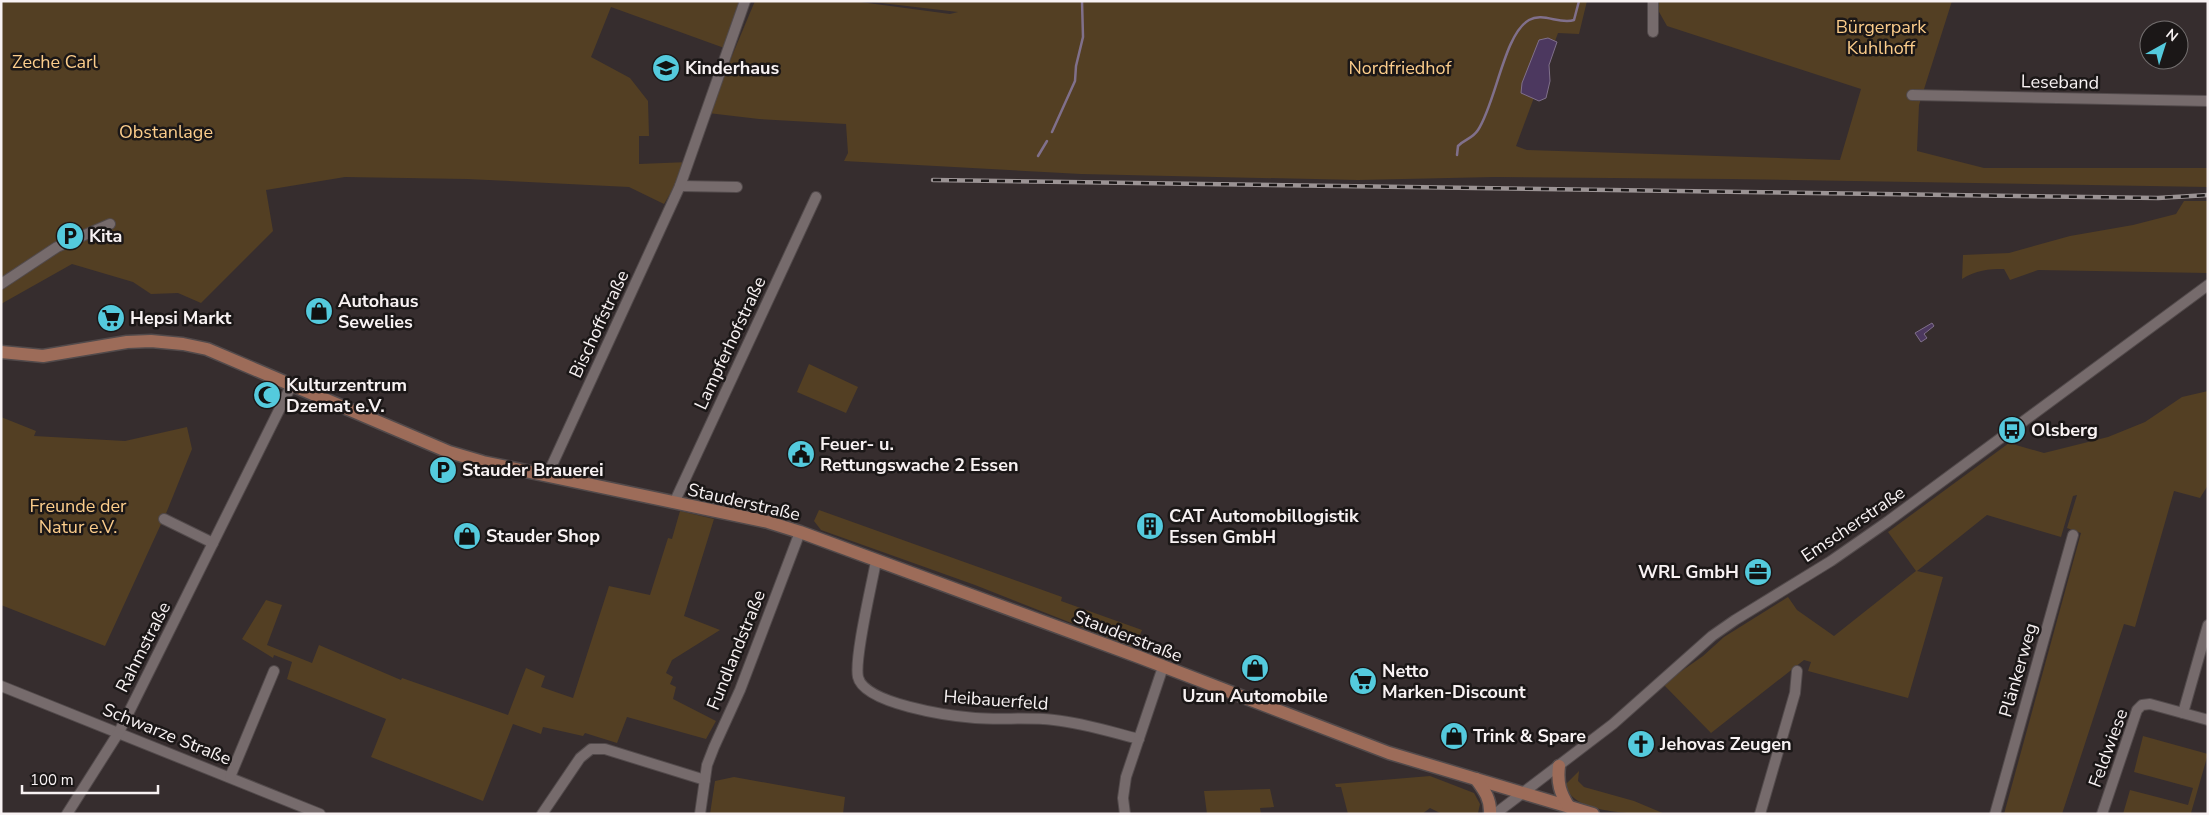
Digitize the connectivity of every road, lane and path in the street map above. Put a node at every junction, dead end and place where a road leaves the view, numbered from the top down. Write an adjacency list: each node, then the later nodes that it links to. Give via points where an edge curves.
1 (745, 1): 6 (street, Bischoffstraße)
2 (1653, 1): 3 (street)
3 (1653, 32)
4 (1912, 95): 5 (street, Leseband)
5 (2208, 101)
6 (680, 186): 7 (street); 14 (street, Bischoffstraße)
7 (738, 187)
8 (816, 197): 15 (street, Lampferhofstraße)
9 (110, 224): 10 (street, via 57,247)
10 (1, 284)
11 (2208, 285): 30 (street, Emscherstraße, via 1887,522 1712,636 1640,701)
12 (1, 352): 13 (main road, Stauderstraße, via 43,356 137,341 165,341 207,349)
13 (291, 386): 14 (main road, Stauderstraße, via 449,452); 19 (street, Rahmstraße)
14 (546, 476): 15 (main road, Stauderstraße)
15 (674, 503): 17 (main road, Stauderstraße, via 768,522)
16 (164, 519): 19 (street)
17 (800, 532): 20 (main road, Stauderstraße); 33 (street, Fundlandstraße, via 740,690 714,747)
18 (2073, 535): 46 (street, Plänkerweg)
19 (213, 543): 28 (street, Rahmstraße)
20 (876, 561): 22 (main road, Stauderstraße); 29 (street, Heibauerfeld, via 858,665 860,683 872,694 932,712 976,718 1053,720 1088,725)
21 (2208, 625): 26 (street)
22 (1163, 667): 29 (street); 32 (main road, Stauderstraße, via 1389,753)
23 (274, 671): 31 (street)
24 (1797, 671): 45 (street, via 1795,693)
25 (1, 686): 28 (street, Schwarze Straße)
26 (2183, 713): 27 (street, Feldwiese); 47 (street, Feldwiese, via 2142,704)
27 (2208, 720)
28 (119, 732): 31 (street, Schwarze Straße); 37 (street, Rahmstraße)
29 (1139, 740): 41 (street, via 1123,788)
30 (1559, 766): 34 (street, Emscherstraße); 35 (main road, via 1560,794)
31 (230, 777): 36 (street, Schwarze Straße)
32 (1476, 779): 34 (main road, Stauderstraße); 42 (main road, via 1487,794)
33 (704, 780): 39 (street, via 605,750 591,749 580,758); 40 (street, Fundlandstraße)
34 (1522, 794): 35 (main road, Stauderstraße); 43 (street, Emscherstraße)
35 (1569, 807): 44 (main road, Stauderstraße)
36 (307, 811): 38 (street, Schwarze Straße)
37 (67, 814)
38 (320, 814)
39 (542, 814)
40 (700, 814)
41 (1125, 814)
42 (1490, 814)
43 (1495, 814)
44 (1593, 814)
45 (1760, 814)
46 (1995, 814)
47 (2102, 814)

